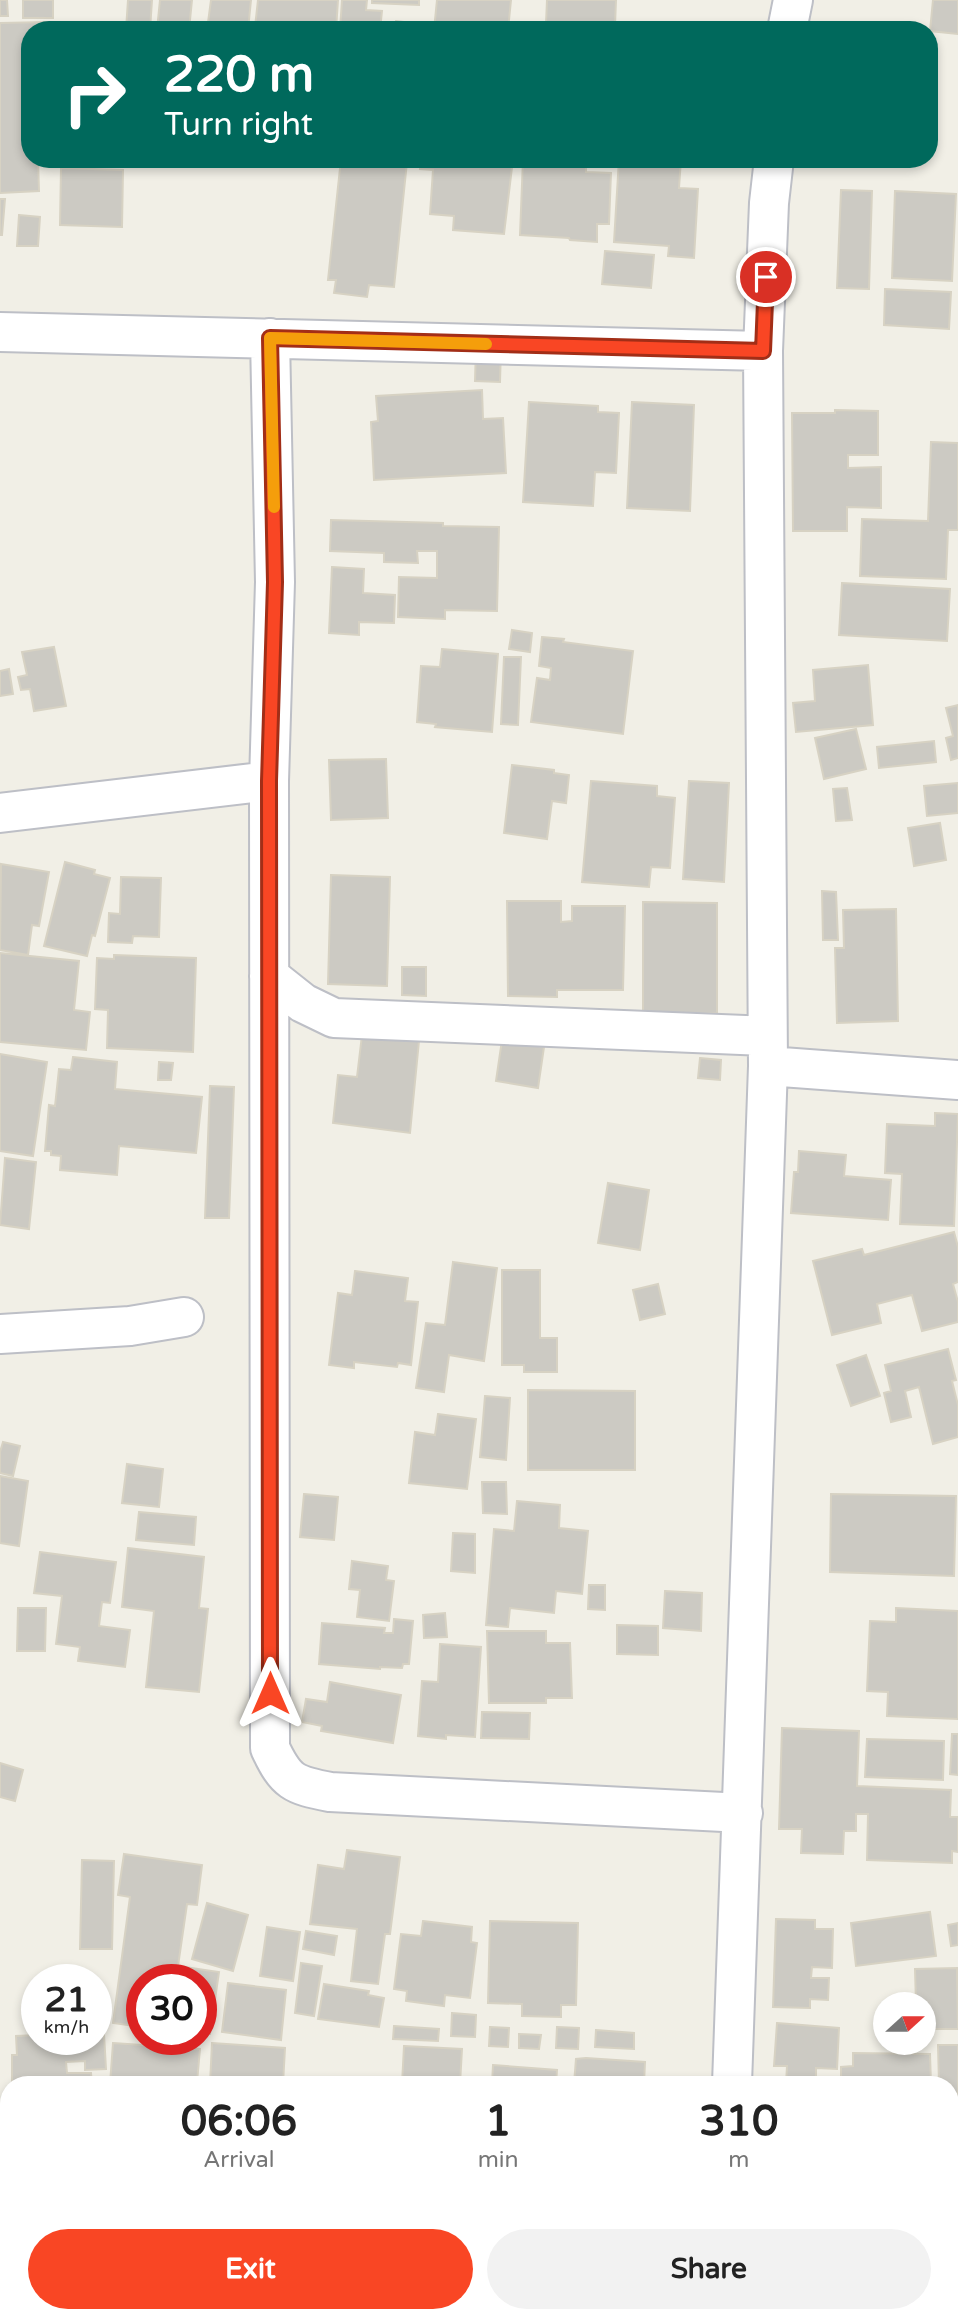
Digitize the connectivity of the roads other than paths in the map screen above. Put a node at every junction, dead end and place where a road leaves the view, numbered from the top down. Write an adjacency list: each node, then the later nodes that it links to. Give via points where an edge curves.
1 (793, 0): 2 (street)
2 (790, 21)
3 (773, 168): 6 (street)
4 (0, 332): 5 (street)
5 (270, 338): 6 (street); 7 (street, via 275,582)
6 (763, 351): 10 (street)
7 (269, 781): 8 (street); 9 (street)
8 (0, 813)
9 (269, 976): 10 (street, via 303,1003 334,1018); 14 (street, via 270,1748 281,1771 299,1786 330,1792)
10 (768, 1051): 11 (street); 14 (street)
11 (958, 1080)
12 (184, 1317): 13 (street, via 130,1326)
13 (0, 1334)
14 (743, 1813): 15 (street)
15 (732, 2076)

